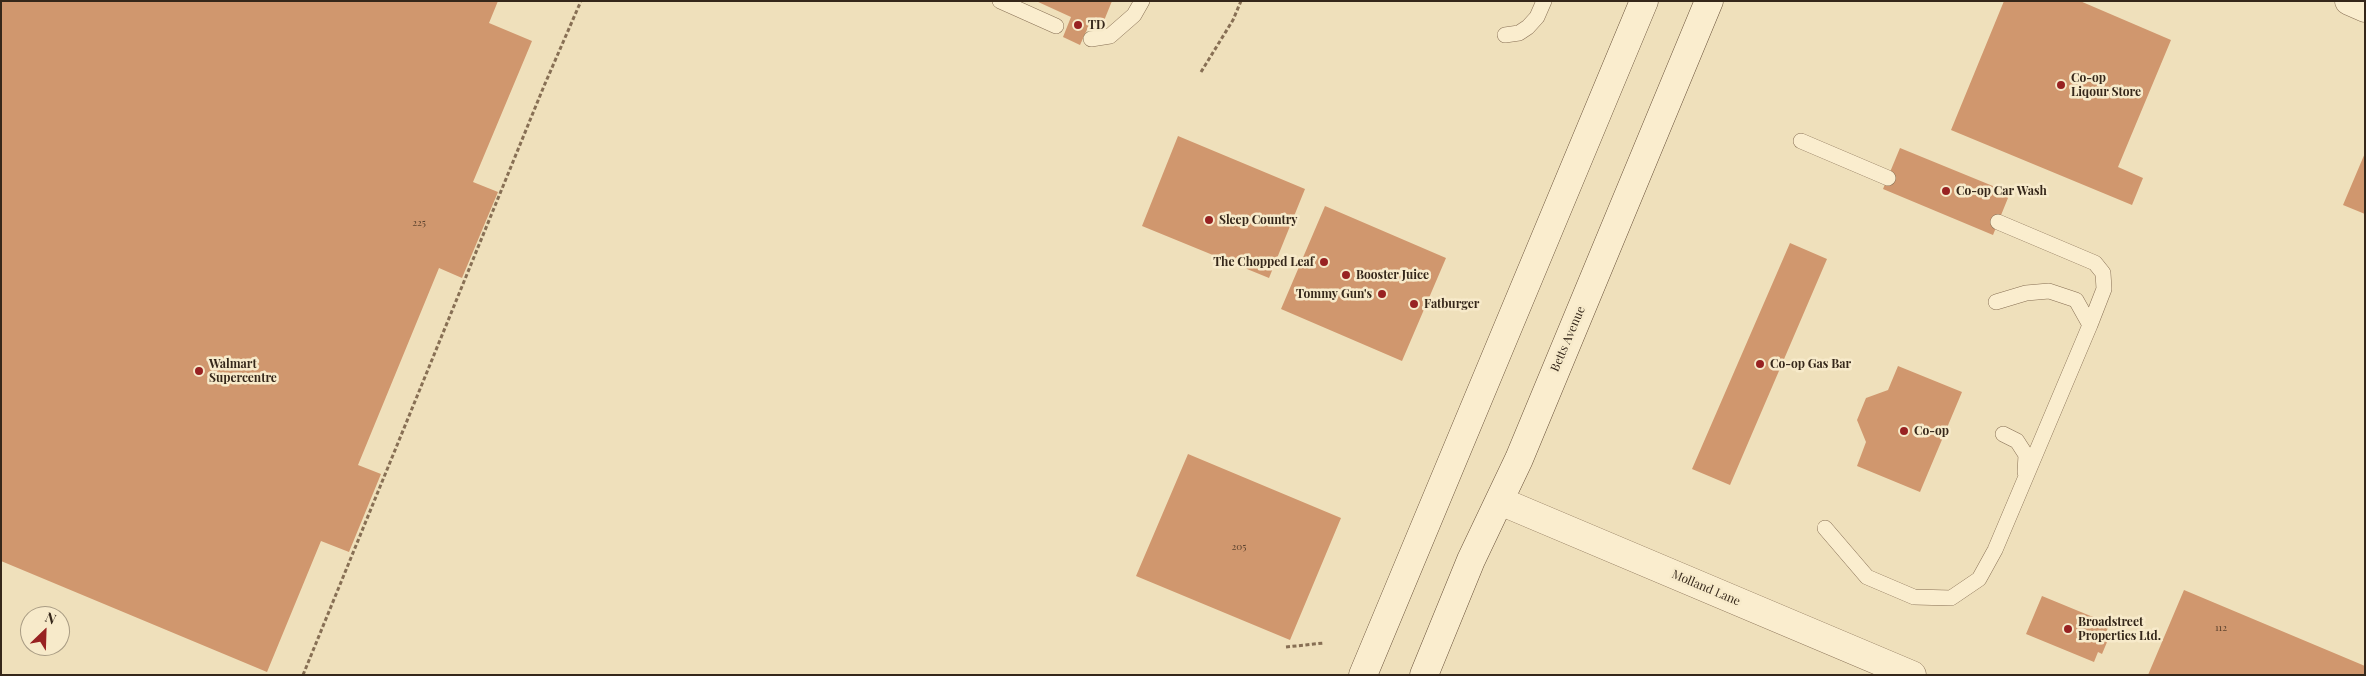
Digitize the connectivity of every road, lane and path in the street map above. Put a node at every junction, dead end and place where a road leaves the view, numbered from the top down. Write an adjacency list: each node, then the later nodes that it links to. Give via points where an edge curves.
1 (581, 1): 25 (path)
2 (1000, 1): 10 (lane)
3 (1142, 1): 12 (lane, via 1134,15 1110,36)
4 (1241, 1): 13 (path)
5 (1544, 1): 11 (lane, via 1528,27)
6 (1644, 1): 26 (main road)
7 (1709, 1): 21 (main road, Betts Avenue)
8 (2349, 1): 9 (main road)
9 (2365, 8)
10 (1056, 26)
11 (1505, 35)
12 (1091, 39)
13 (1201, 72)
14 (1801, 141): 15 (lane)
15 (1888, 178)
16 (1998, 222): 18 (lane, via 2095,263 2103,273 2104,289)
17 (1996, 302): 18 (lane, via 2049,290 2076,300)
18 (2090, 325): 20 (lane)
19 (2003, 434): 20 (lane, via 2017,441 2026,455)
20 (2024, 480): 22 (lane, via 1995,550 1979,579 1951,598 1914,596 1867,577)
21 (1500, 501): 27 (main road, Betts Avenue); 28 (main road, Molland Lane)
22 (1825, 528)
23 (1324, 643): 24 (path)
24 (1286, 647)
25 (303, 675)
26 (1363, 675)
27 (1424, 675)
28 (1912, 675)

